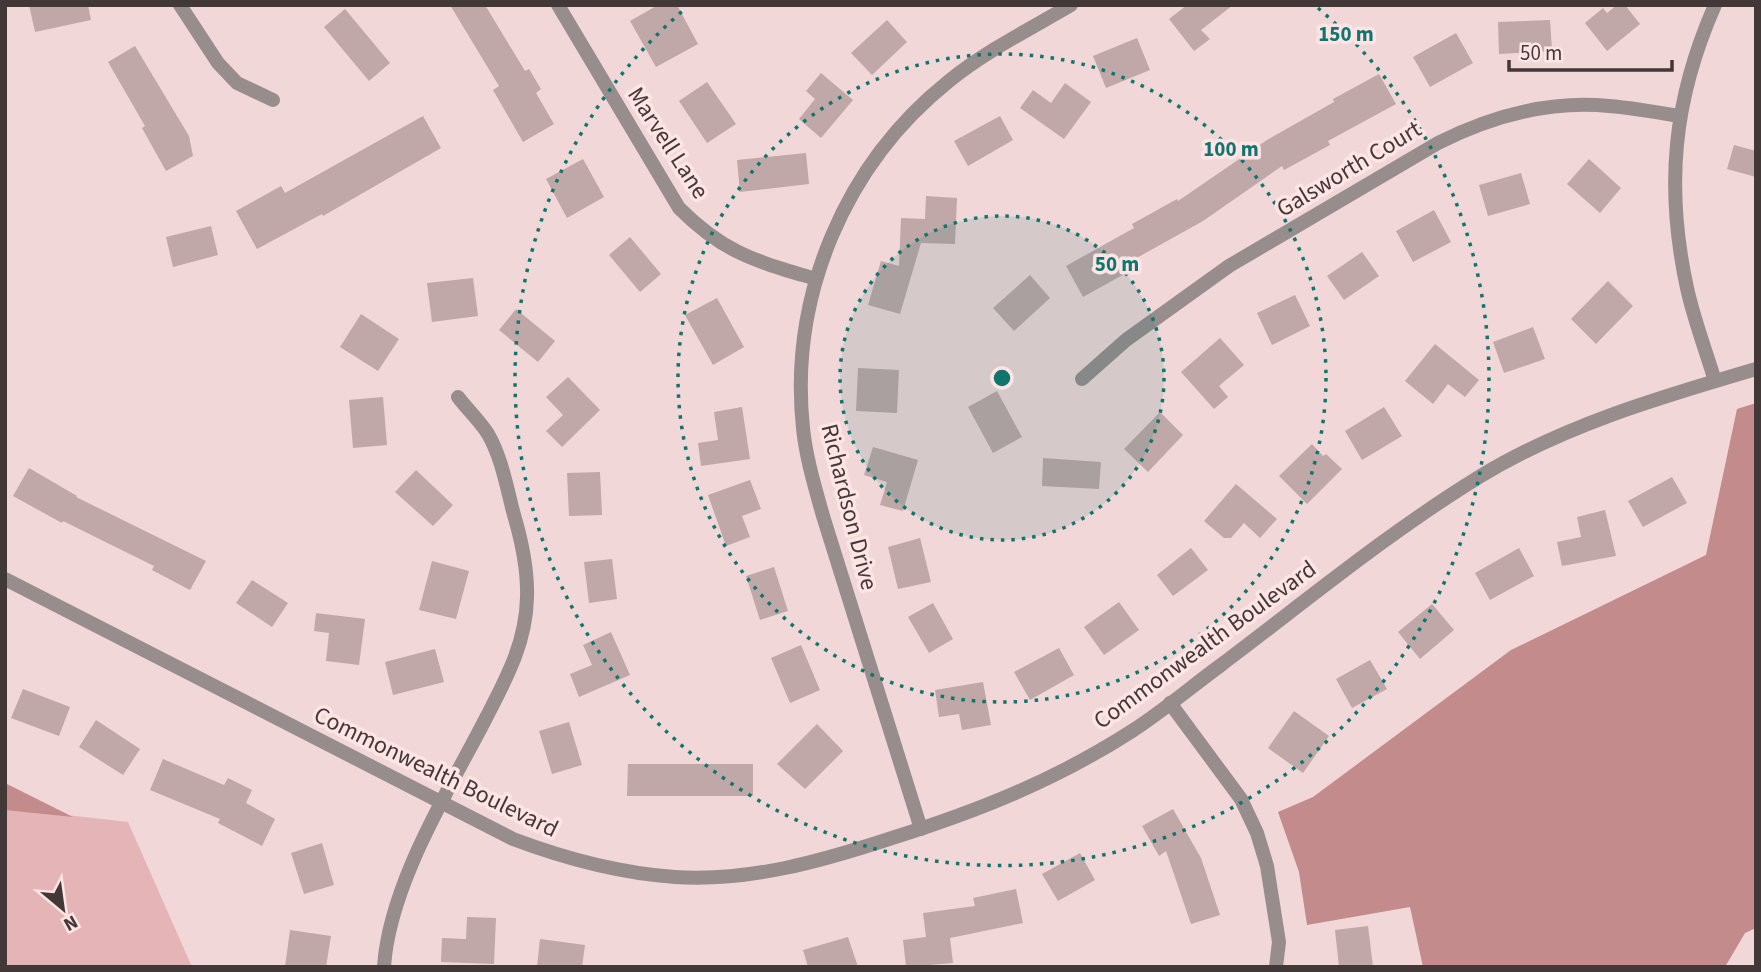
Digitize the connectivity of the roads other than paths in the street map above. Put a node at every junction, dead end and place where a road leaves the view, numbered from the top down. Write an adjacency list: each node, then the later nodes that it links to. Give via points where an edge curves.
1 (180, 5): 5 (street, via 218,63 237,83)
2 (558, 5): 7 (street, Marvell Lane, via 679,208 728,248)
3 (1071, 5): 7 (street, Richardson Drive, via 950,79 892,136 844,208)
4 (1715, 5): 6 (street)
5 (273, 100)
6 (1679, 116): 9 (street, Galsworth Court, via 1608,105 1562,106 1512,113 1465,129 1229,266 1126,340); 10 (street, via 1674,189 1678,243)
7 (816, 279): 15 (street, Richardson Drive, via 801,371 810,467)
8 (1756, 369): 10 (street, Commonwealth Boulevard)
9 (1082, 379)
10 (1715, 381): 13 (street, Commonwealth Boulevard, via 1610,415 1480,476 1408,524)
11 (458, 397): 14 (street, via 488,434 498,456 523,549 527,598 512,667)
12 (5, 579): 14 (street, Commonwealth Boulevard)
13 (1170, 704): 15 (street, Commonwealth Boulevard, via 1041,783); 17 (street, via 1241,799 1257,834 1279,942)
14 (442, 804): 15 (street, Commonwealth Boulevard, via 558,856 615,870 677,877 740,875 797,866); 16 (street, via 399,896)
15 (920, 829)
16 (384, 967)
17 (1276, 967)

